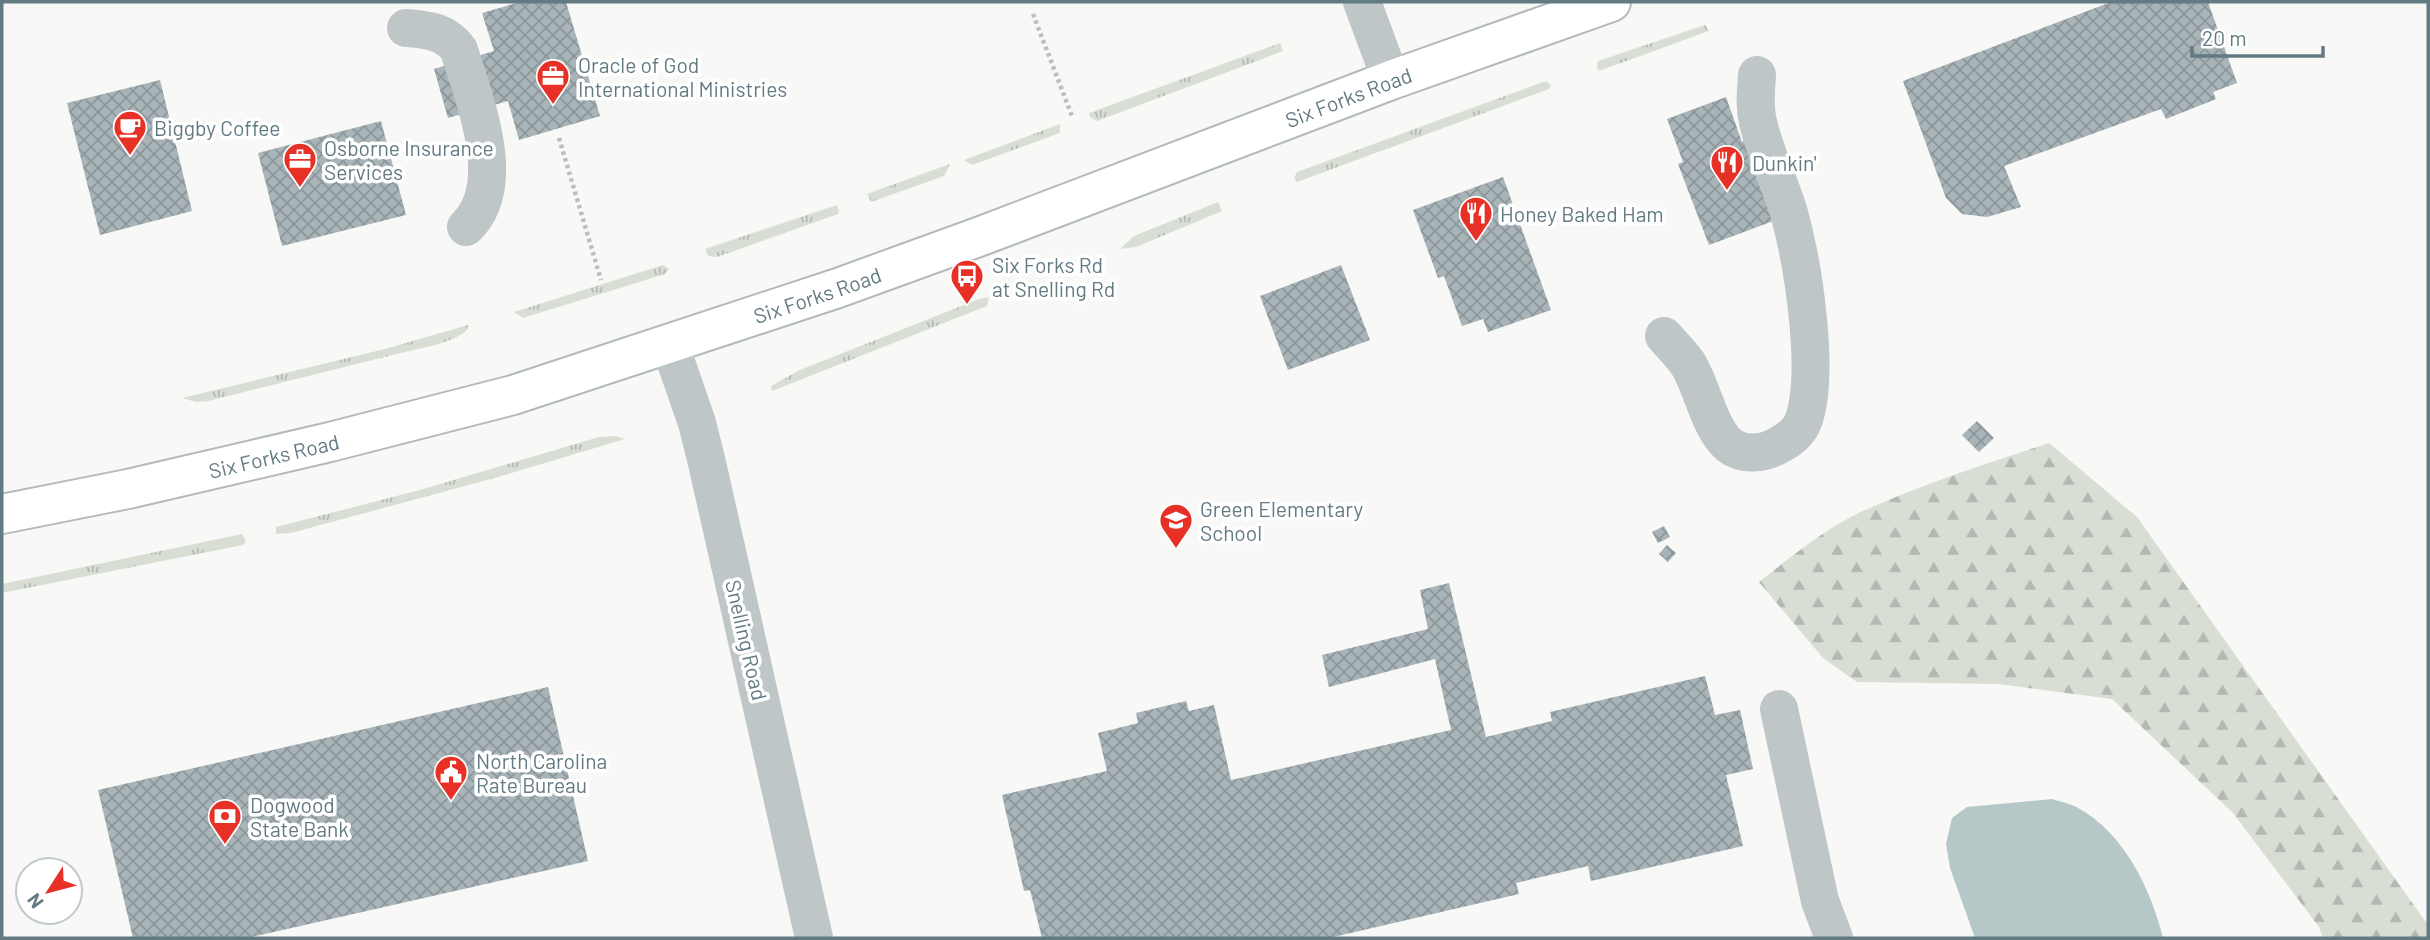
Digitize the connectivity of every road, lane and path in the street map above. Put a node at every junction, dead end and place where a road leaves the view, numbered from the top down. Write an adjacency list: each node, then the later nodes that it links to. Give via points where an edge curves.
1 (1362, 2): 6 (street)
2 (1611, 2): 6 (main road, Six Forks Road)
3 (1033, 14): 7 (path)
4 (406, 28): 9 (street, via 435,31 452,39 459,50 484,135 488,186 482,207)
5 (1757, 75): 11 (street, via 1758,124 1788,213 1810,331 1810,383 1804,420 1795,435 1758,453 1741,453 1726,443 1688,365)
6 (1391, 80): 12 (main road, Six Forks Road, via 981,236)
7 (1072, 116)
8 (559, 138): 10 (path)
9 (466, 227)
10 (601, 280)
11 (1664, 336)
12 (670, 345): 13 (main road, Six Forks Road, via 513,395 330,442); 15 (street, Snelling Road, via 707,463)
13 (2, 514)
14 (1779, 709): 16 (street, via 1820,901)
15 (814, 938)
16 (1834, 938)

